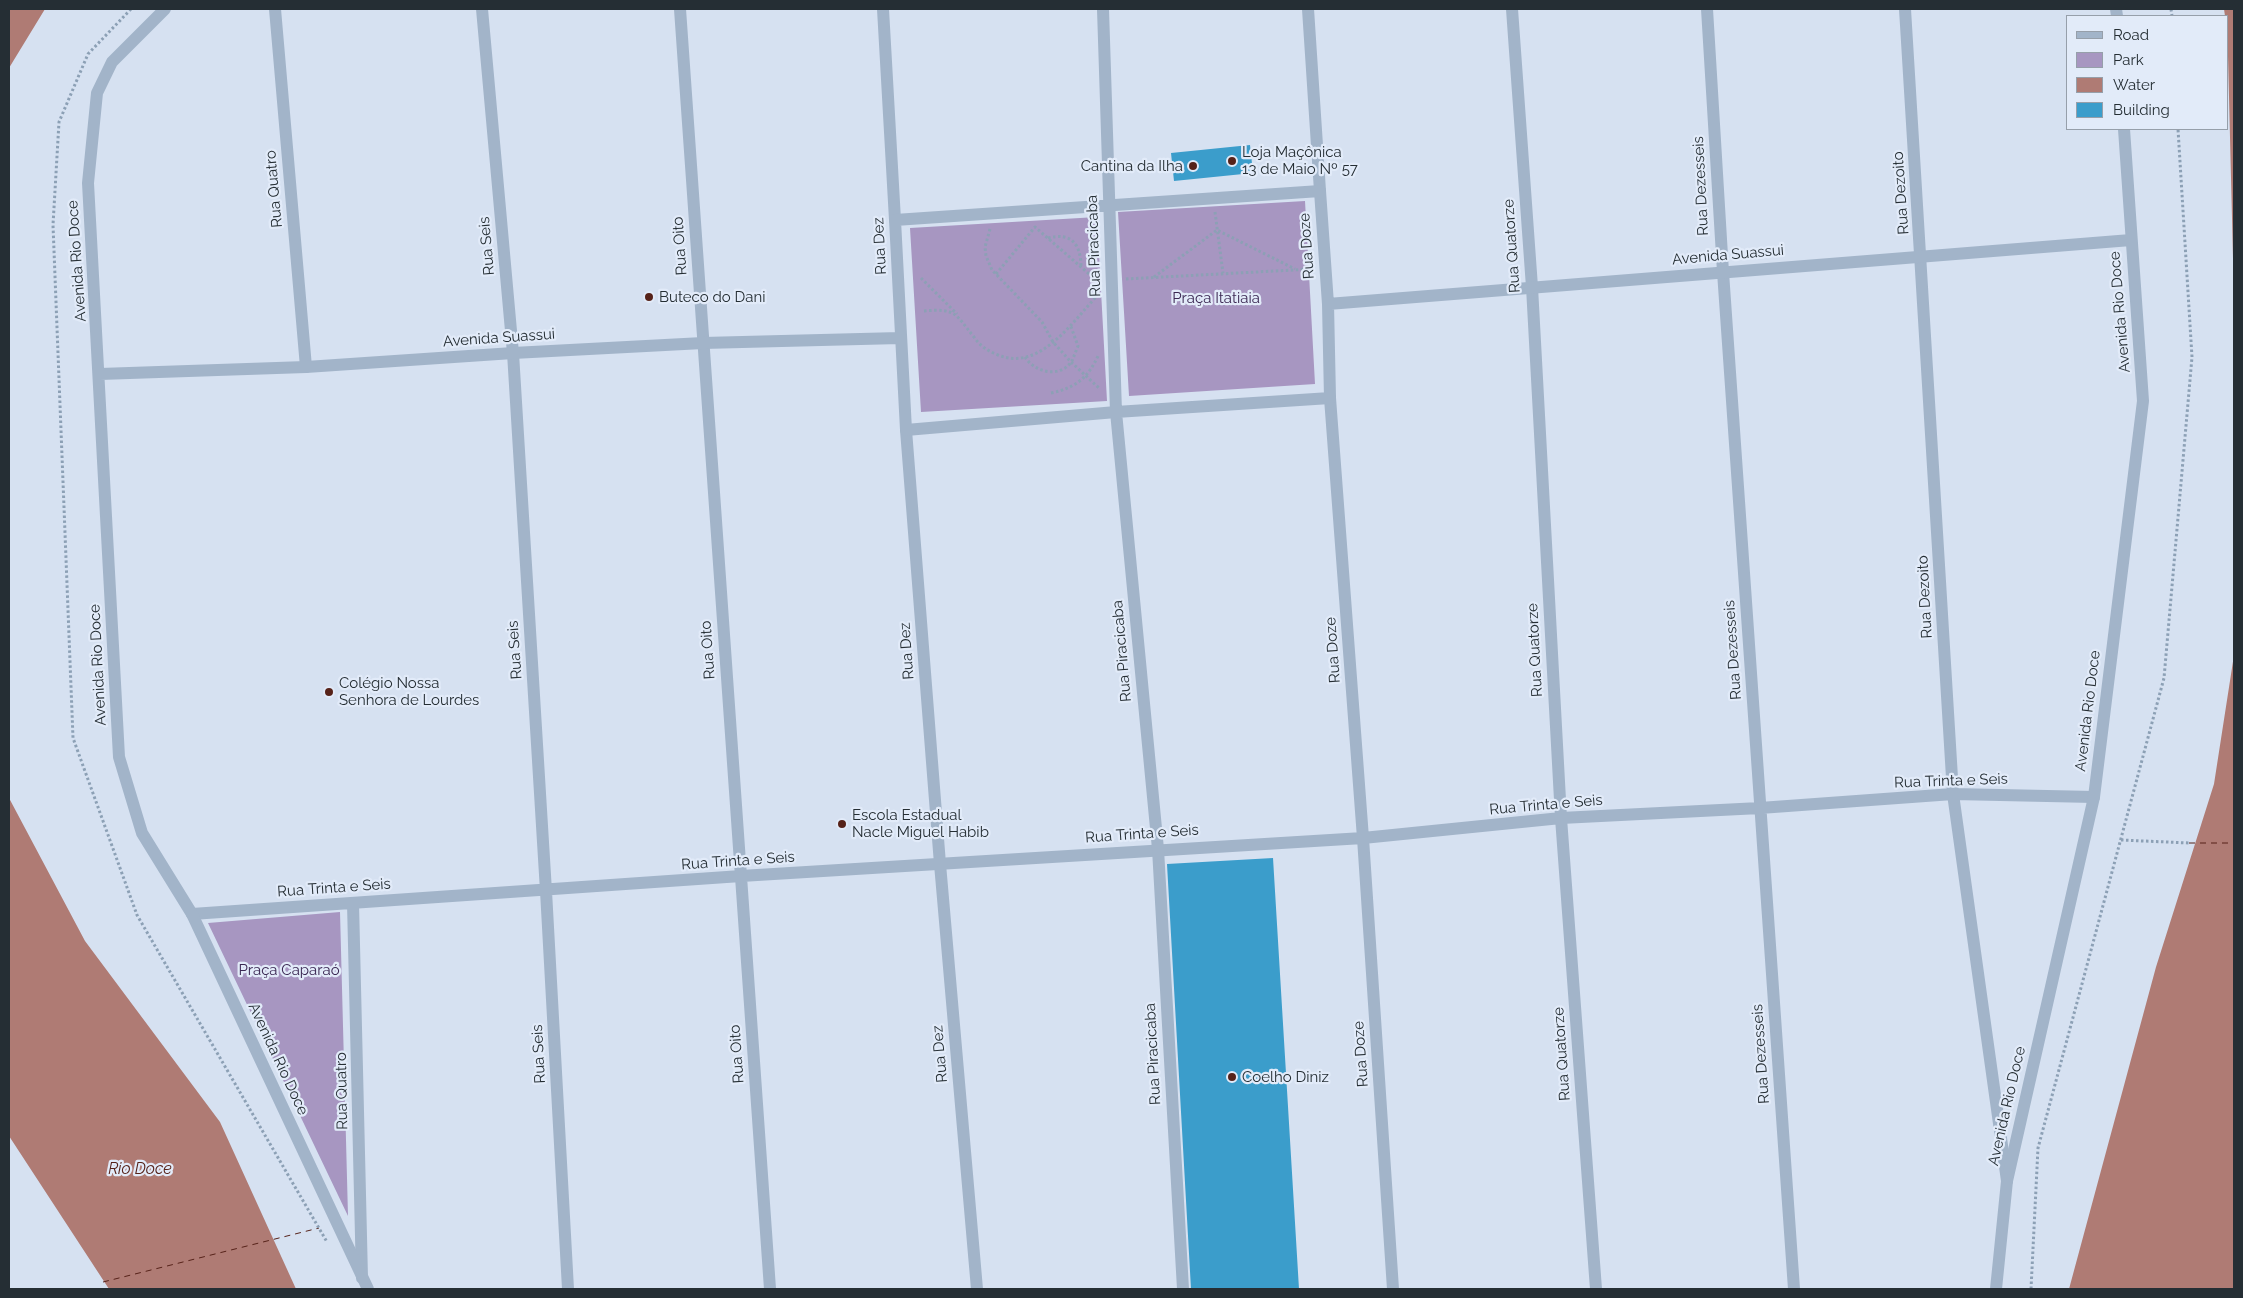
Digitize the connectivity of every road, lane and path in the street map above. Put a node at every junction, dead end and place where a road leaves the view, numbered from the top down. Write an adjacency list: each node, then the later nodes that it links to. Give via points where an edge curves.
1 (165, 9): 46 (street, Avenida Rio Doce, via 112,62 97,93 88,182)
2 (275, 9): 45 (street, Rua Quatro)
3 (482, 9): 42 (street, Rua Seis)
4 (680, 9): 40 (street, Rua Oito)
5 (883, 9): 16 (street, Rua Dez)
6 (1104, 9): 15 (street, Rua Piracicaba)
7 (1308, 9): 13 (street, Rua Doze)
8 (1512, 9): 32 (street, Rua Quatorze)
9 (1707, 9): 25 (street, Rua Dezesseis)
10 (1905, 9): 21 (street, Rua Dezoito)
11 (2124, 130): 20 (street, Avenida Rio Doce)
12 (2178, 130): 58 (path, via 2192,357 2164,678)
13 (1320, 191): 14 (street); 23 (street, Rua Doze)
14 (1213, 199): 15 (street); 18 (path)
15 (1110, 206): 16 (street); 30 (street, Rua Piracicaba)
16 (895, 220): 38 (street, Rua Dez)
17 (990, 229): 27 (path, via 986,256)
18 (1217, 230): 24 (path); 26 (path); 28 (path)
19 (1048, 238): 22 (path); 22 (path, via 1065,236 1071,239 1080,252); 27 (path, via 1035,226)
20 (2131, 240): 21 (street, Avenida Suassui); 54 (street, Avenida Rio Doce, via 2143,401)
21 (1922, 256): 25 (street, Avenida Suassui); 53 (street, Rua Dezoito)
22 (1081, 268): 31 (path)
23 (1325, 268): 24 (path); 34 (street, Rua Doze)
24 (1295, 270): 26 (path)
25 (1723, 272): 32 (street, Avenida Suassui); 55 (street, Rua Dezesseis)
26 (1223, 273): 28 (path)
27 (996, 274): 39 (path, via 1042,322)
28 (1153, 277): 30 (path)
29 (921, 278): 36 (path)
30 (1112, 279): 51 (street, Rua Piracicaba)
31 (1096, 280)
32 (1532, 287): 34 (street, Avenida Suassui); 56 (street, Rua Quatorze)
33 (1096, 296): 37 (path)
34 (1328, 304): 50 (street, Rua Doze)
35 (924, 311): 36 (path, via 940,310)
36 (959, 317): 43 (path, via 983,348 1006,358)
37 (1070, 324): 39 (path); 44 (path, via 1078,346)
38 (900, 338): 40 (street, Avenida Suassui); 52 (street, Rua Dez)
39 (1053, 342): 43 (path, via 1037,354); 44 (path)
40 (702, 343): 42 (street, Avenida Suassui); 62 (street, Rua Oito)
41 (1099, 351): 47 (path)
42 (513, 353): 45 (street, Avenida Suassui); 63 (street, Rua Seis)
43 (1025, 357): 44 (path, via 1030,365 1051,372)
44 (1071, 362): 47 (path)
45 (306, 367): 46 (street, Avenida Suassui)
46 (100, 374): 65 (street, Avenida Rio Doce, via 119,757 142,833)
47 (1087, 376): 48 (path); 49 (path, via 1065,390)
48 (1102, 391)
49 (1051, 393)
50 (1330, 398): 51 (street); 57 (street, Rua Doze)
51 (1116, 412): 52 (street); 60 (street, Rua Piracicaba)
52 (906, 430): 61 (street, Rua Dez)
53 (1953, 794): 54 (street, Rua Trinta e Seis); 55 (street, Rua Trinta e Seis); 66 (street, Rua Dezoito)
54 (2094, 797): 66 (street, Avenida Rio Doce)
55 (1760, 808): 56 (street, Rua Trinta e Seis); 74 (street, Rua Dezesseis)
56 (1561, 818): 57 (street, Rua Trinta e Seis); 73 (street, Rua Quatorze)
57 (1363, 838): 60 (street, Rua Trinta e Seis); 72 (street, Rua Doze)
58 (2121, 840): 59 (path); 76 (path, via 2038,1148)
59 (2189, 843)
60 (1158, 849): 61 (street, Rua Trinta e Seis); 71 (street, Rua Piracicaba)
61 (940, 864): 62 (street, Rua Trinta e Seis); 70 (street, Rua Dez)
62 (741, 876): 63 (street, Rua Trinta e Seis); 69 (street, Rua Oito)
63 (546, 891): 64 (street, Rua Trinta e Seis); 68 (street, Rua Seis)
64 (353, 903): 65 (street, Rua Trinta e Seis); 67 (street, Rua Quatro)
65 (192, 914): 67 (street, Avenida Rio Doce)
66 (2007, 1181): 75 (street, Avenida Rio Doce)
67 (365, 1284)
68 (568, 1289)
69 (770, 1289)
70 (977, 1289)
71 (1183, 1289)
72 (1393, 1289)
73 (1596, 1289)
74 (1794, 1289)
75 (1996, 1289)
76 (2030, 1289)

